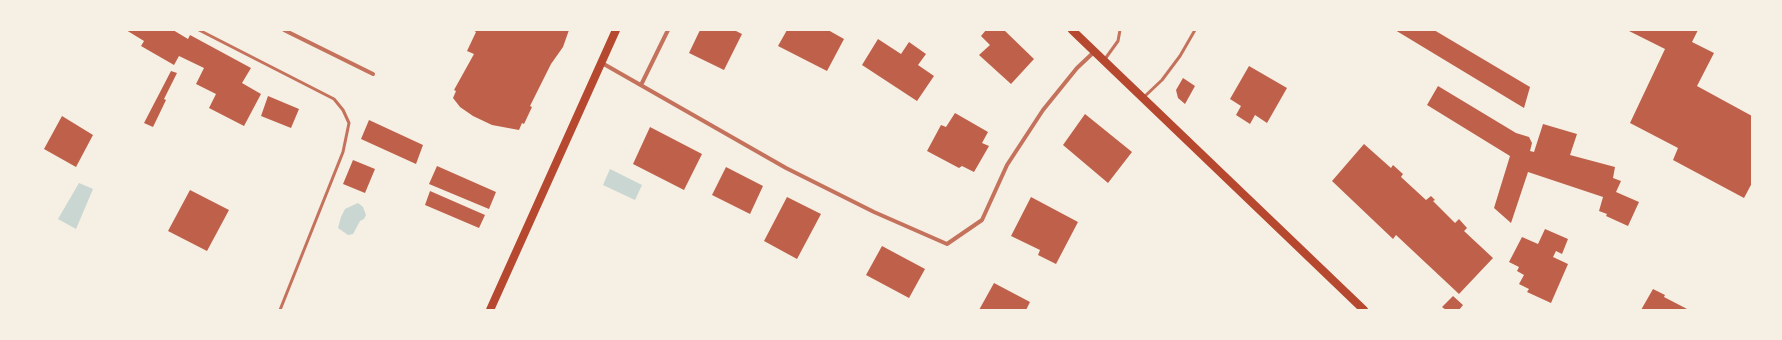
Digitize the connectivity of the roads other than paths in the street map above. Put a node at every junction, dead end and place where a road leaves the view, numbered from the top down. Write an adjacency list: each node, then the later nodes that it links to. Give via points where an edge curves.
1 (199, 30): 14 (lane, via 334,99 349,123 342,152)
2 (284, 30): 11 (street)
3 (616, 30): 10 (main road)
4 (668, 30): 12 (street)
5 (1072, 30): 8 (main road)
6 (1120, 30): 9 (lane, via 1118,41)
7 (1196, 30): 13 (lane, via 1162,80)
8 (1094, 52): 9 (main road); 12 (street, via 1077,68 1039,116 1007,165 982,220 947,244 874,212 786,168)
9 (1104, 61): 13 (main road)
10 (602, 63): 12 (street); 15 (main road)
11 (373, 74)
12 (641, 85)
13 (1143, 98): 16 (main road)
14 (280, 310)
15 (490, 310)
16 (1364, 310)

